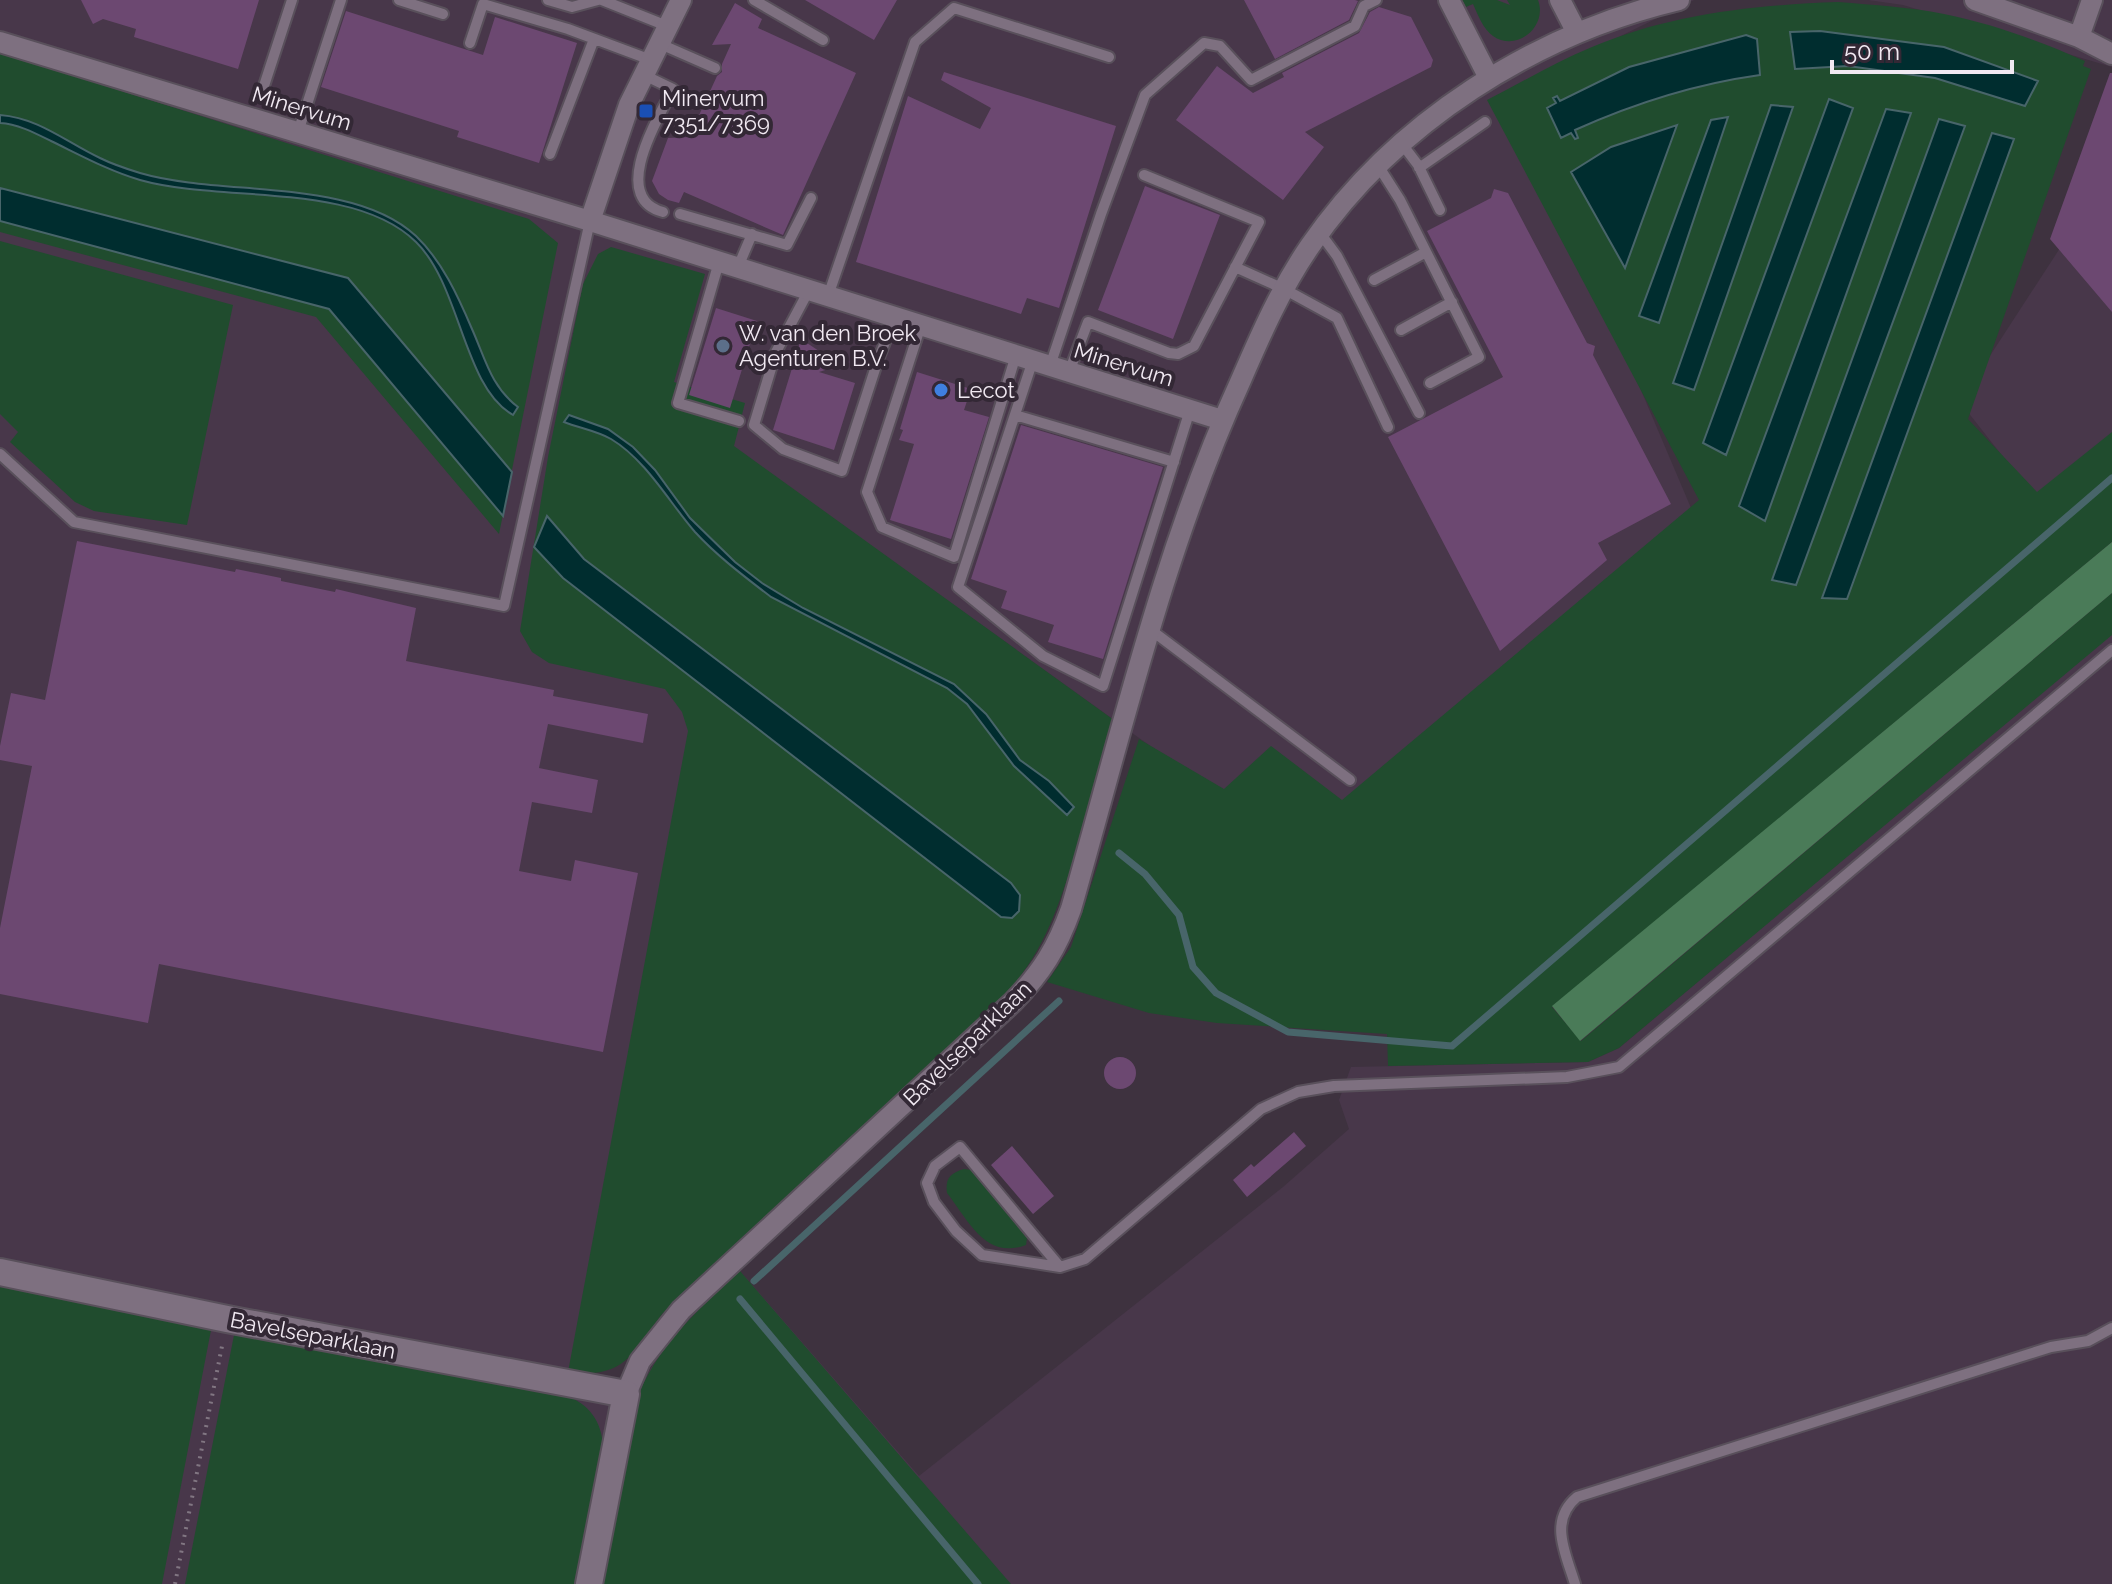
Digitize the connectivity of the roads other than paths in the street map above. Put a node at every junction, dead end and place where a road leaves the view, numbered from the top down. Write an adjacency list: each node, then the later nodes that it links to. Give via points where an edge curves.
1 (292, 0): 26 (lane)
2 (341, 0): 28 (lane)
3 (399, 0): 14 (lane)
4 (548, 0): 5 (lane, via 572,7)
5 (600, 0): 21 (lane)
6 (681, 0): 21 (street)
7 (754, 0): 18 (lane)
8 (1376, 0): 51 (lane, via 1364,6 1355,26 1251,80 1220,46 1204,43 1145,95)
9 (1449, 0): 25 (street)
10 (1560, 0): 15 (street)
11 (1679, 0): 15 (street)
12 (2092, 0): 16 (street)
13 (1986, 1): 16 (street)
14 (443, 14)
15 (1576, 31): 25 (street)
16 (2079, 37): 22 (street)
17 (594, 39): 20 (lane, via 483,4); 21 (lane); 30 (lane)
18 (823, 40)
19 (0, 42): 28 (street, Minervum)
20 (470, 43)
21 (655, 51): 24 (lane); 36 (lane, via 673,89 637,176 638,190); 38 (street, via 629,105)
22 (2112, 54)
23 (1109, 57): 46 (lane, via 954,8 915,42)
24 (715, 68)
25 (1489, 78): 29 (street)
26 (262, 92)
27 (1485, 122): 32 (lane)
28 (298, 132): 38 (street, Minervum)
29 (1402, 144): 31 (street); 32 (lane)
30 (550, 154)
31 (1379, 167): 39 (street); 41 (lane)
32 (1419, 168): 35 (lane)
33 (1144, 175): 43 (lane, via 1259,222)
34 (811, 198): 40 (lane, via 787,245)
35 (1440, 210)
36 (663, 212)
37 (680, 214): 40 (lane)
38 (590, 221): 42 (street, Minervum); 59 (lane, via 504,606 74,522)
39 (1320, 233): 45 (street); 54 (lane)
40 (752, 234): 42 (lane)
41 (1426, 252): 44 (lane); 47 (lane)
42 (728, 264): 46 (street, Minervum); 57 (lane, via 678,403)
43 (1235, 267): 45 (lane); 51 (lane, via 1194,346 1185,352 1169,353 1088,322)
44 (1374, 280)
45 (1284, 289): 56 (street); 58 (lane, via 1337,318)
46 (818, 293): 48 (street, Minervum); 48 (lane, via 776,352 754,425 783,449 842,471)
47 (1452, 302): 50 (lane); 52 (lane, via 1479,357)
48 (895, 317): 49 (street, Minervum)
49 (921, 325): 51 (street, Minervum); 51 (lane, via 867,492 882,527 954,557)
50 (1401, 330)
51 (1042, 363): 53 (street, Minervum); 55 (lane)
52 (1430, 383)
53 (1190, 410): 56 (street, Minervum); 60 (lane)
54 (1419, 413)
55 (1015, 415): 60 (lane); 60 (lane, via 958,587 1043,656 1103,686)
56 (1222, 420): 61 (street, Bavelseparklaan, via 1177,538)
57 (739, 421)
58 (1388, 427)
59 (0, 454)
60 (1174, 462)
61 (1151, 630): 63 (lane); 67 (street, Bavelseparklaan, via 1071,909 1046,964 1013,1002 681,1310 640,1361)
62 (2112, 650): 64 (lane, via 1619,1067 1567,1077 1298,1092 1261,1109 1085,1259)
63 (1350, 780)
64 (1060, 1267): 64 (lane, via 960,1147 935,1166 927,1183 934,1202 982,1255)
65 (0, 1272): 67 (street, Bavelseparklaan)
66 (2112, 1328): 69 (lane, via 2088,1341 2051,1347 1577,1497 1565,1507 1559,1530)
67 (626, 1394): 68 (street, Bavelseparklaan)
68 (589, 1584)
69 (1575, 1584)

